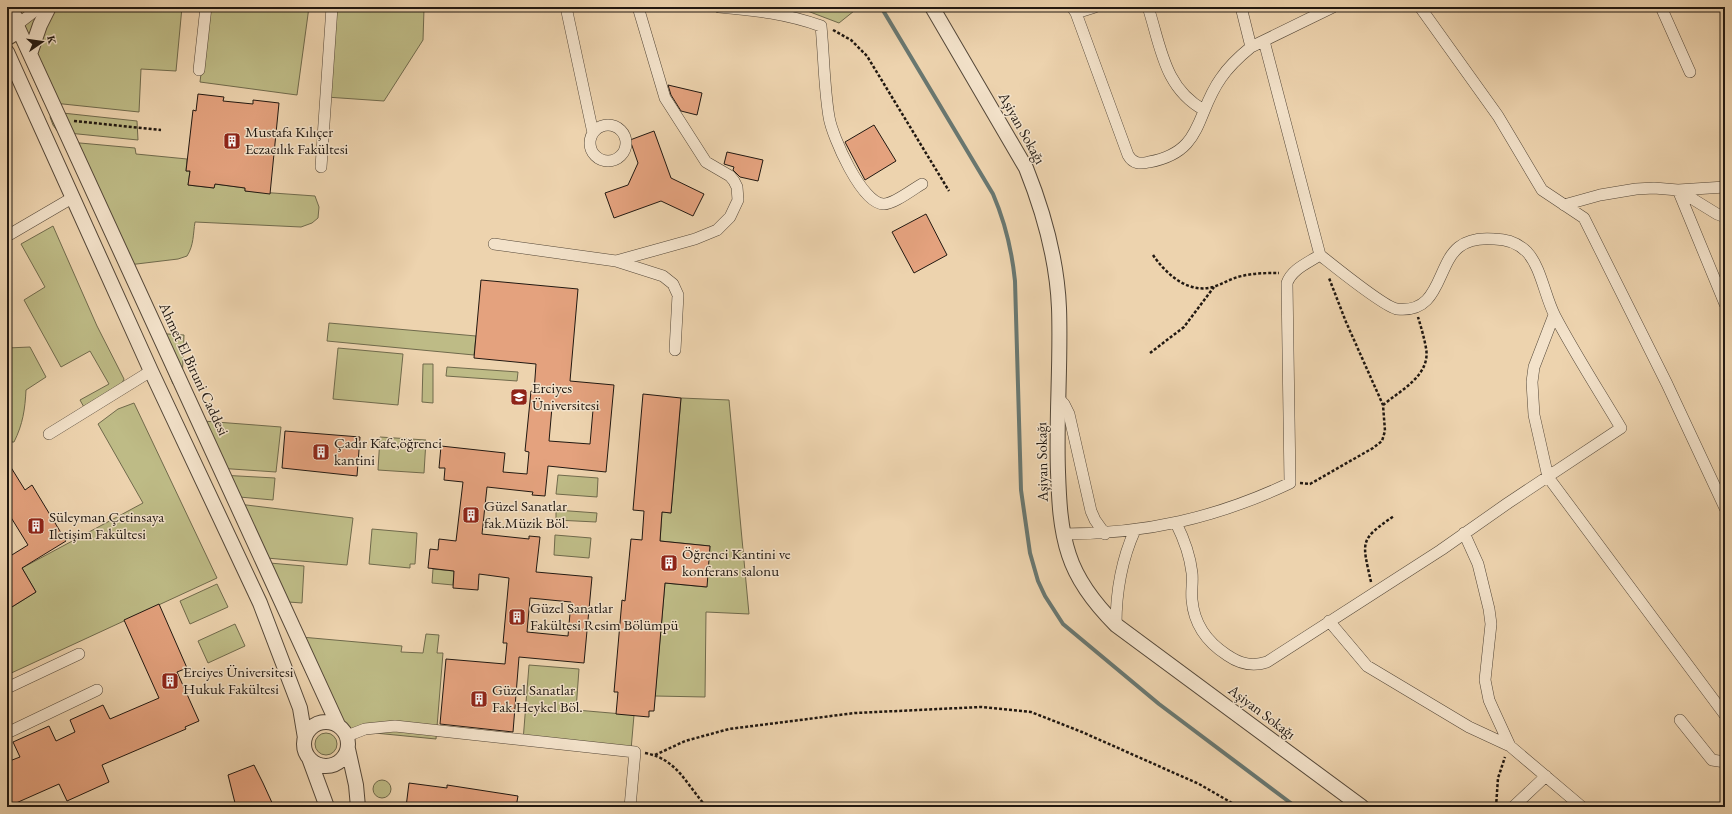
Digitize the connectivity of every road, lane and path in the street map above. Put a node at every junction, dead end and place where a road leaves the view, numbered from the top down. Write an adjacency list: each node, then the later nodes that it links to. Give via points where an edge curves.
1 (40, 7): 17 (street)
2 (49, 7): 23 (street)
3 (206, 7): 24 (street)
4 (332, 7): 31 (street)
5 (566, 7): 30 (street)
6 (638, 7): 43 (street, via 665,98 706,162 734,181 738,200 730,217 717,230 695,239)
7 (719, 7): 18 (street, via 765,11)
8 (932, 7): 53 (street, Aşiyan Sokağı, via 1026,168 1042,209 1052,252 1059,308)
9 (1095, 7): 16 (street)
10 (1148, 7): 27 (street, via 1170,76 1180,92)
11 (1241, 7): 21 (street)
12 (1420, 7): 37 (street, via 1498,116 1542,190)
13 (1662, 7): 26 (street)
14 (1326, 9): 20 (street)
15 (10, 10): 17 (street, Ahmet El Biruni Caddesi)
16 (1074, 10): 27 (street, via 1130,160 1138,164 1154,162 1174,154 1194,135)
17 (18, 26): 19 (street, via 15,33); 23 (street, Ahmet El Biruni Caddesi)
18 (821, 26): 32 (street, via 829,118 851,173 866,192 882,204 890,203); 35 (path, via 851,40 868,56)
19 (7, 38)
20 (1264, 41): 21 (street); 42 (street)
21 (1251, 47): 27 (street, via 1221,77)
22 (7, 52): 25 (street)
23 (30, 54): 28 (street, Ahmet El Biruni Caddesi)
24 (199, 70)
25 (11, 72): 36 (street)
26 (1690, 72)
27 (1204, 110)
28 (60, 120): 29 (path); 74 (street, Ahmet El Biruni Caddesi)
29 (161, 130)
30 (593, 133)
31 (321, 167)
32 (922, 184)
33 (1725, 187): 34 (street)
34 (1678, 190): 37 (street, via 1636,189); 38 (street); 47 (street)
35 (949, 191)
36 (72, 198): 39 (street); 52 (street)
37 (1564, 205): 58 (street, via 1584,218 1661,371)
38 (1725, 217)
39 (7, 236)
40 (494, 244): 43 (street)
41 (1153, 255): 46 (path, via 1167,273 1183,283 1200,288)
42 (1320, 255): 44 (street); 48 (street, via 1390,307)
43 (616, 261): 50 (street, via 663,276 673,284 679,301)
44 (1291, 274): 46 (path, via 1248,275); 57 (street, via 1287,287)
45 (1329, 278): 54 (path)
46 (1214, 286): 51 (path, via 1184,327)
47 (1725, 304)
48 (1415, 307): 49 (street, via 1423,303 1433,292 1458,248 1471,241 1496,239 1517,244 1530,256); 54 (path, via 1426,348 1425,363 1416,379)
49 (1554, 315): 56 (street, via 1534,367 1532,382 1534,415); 56 (street, via 1621,428)
50 (675, 350)
51 (1150, 353)
52 (151, 371): 55 (street); 75 (street, via 260,604 300,708)
53 (1058, 398): 63 (street, Aşiyan Sokağı, via 1058,479); 64 (street, via 1069,414 1091,511)
54 (1383, 404): 57 (path, via 1385,431 1378,445 1310,484)
55 (49, 434)
56 (1548, 476): 62 (street); 71 (street)
57 (1290, 483): 60 (street, via 1234,507)
58 (1725, 508)
59 (1394, 516): 65 (path, via 1374,530 1365,544)
60 (1176, 523): 61 (street); 66 (street, via 1190,562 1196,621 1212,644 1230,657 1253,665 1267,662)
61 (1135, 530): 64 (street); 67 (street, via 1121,566)
62 (1464, 533): 65 (street); 76 (street, via 1478,564 1489,609 1491,624 1485,671 1487,690)
63 (1063, 534): 64 (street); 67 (street, Aşiyan Sokağı, via 1072,564 1085,589)
64 (1105, 534)
65 (1373, 592): 66 (street)
66 (1329, 621): 76 (street, via 1367,666 1469,728)
67 (1116, 625): 85 (street, Aşiyan Sokağı)
68 (79, 654): 69 (street)
69 (7, 688)
70 (97, 690): 73 (street)
71 (1725, 715)
72 (1680, 720): 78 (street, via 1712,760)
73 (7, 733)
74 (344, 737): 75 (street, via 332,722 318,723); 77 (street, via 340,761 328,766); 81 (street, Ahmet El Biruni Caddesi, via 356,785); 82 (street, via 365,729 395,726 635,752)
75 (305, 738): 77 (street, via 304,745)
76 (1510, 746): 79 (street); 86 (path, via 1498,778)
77 (310, 758): 80 (street)
78 (1725, 762)
79 (1546, 776): 87 (street); 88 (street)
80 (328, 807)
81 (358, 807)
82 (630, 807)
83 (707, 807): 84 (path, via 675,767 655,755 685,741 728,729 856,713 981,707 1031,712 1199,784)
84 (1239, 807)
85 (1362, 807)
86 (1496, 807)
87 (1513, 807)
88 (1582, 807)

